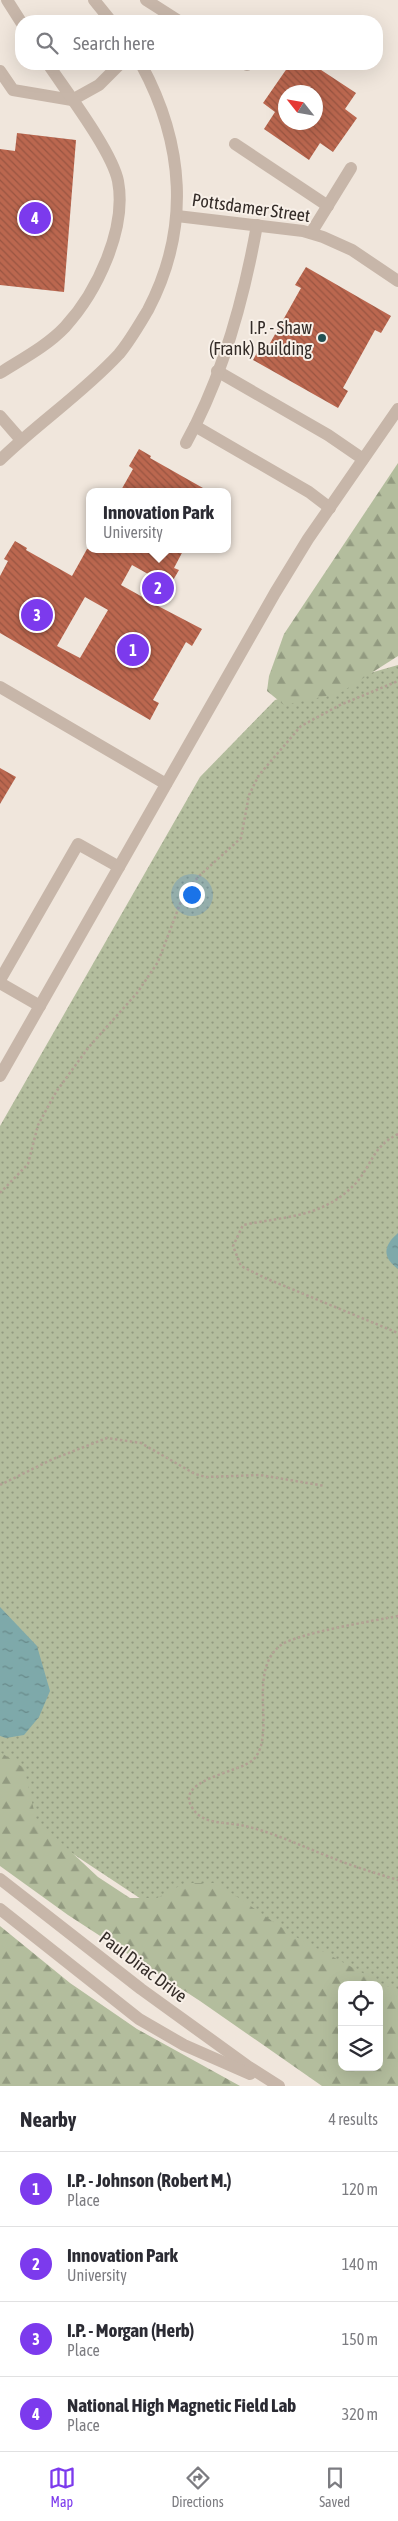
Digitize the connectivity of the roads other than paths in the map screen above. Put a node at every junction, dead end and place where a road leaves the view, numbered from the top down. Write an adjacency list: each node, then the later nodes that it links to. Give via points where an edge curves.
1 (7, 0): 4 (street)
2 (94, 0): 5 (street)
3 (146, 0): 6 (street)
4 (17, 15)
5 (107, 15)
6 (170, 15)
7 (52, 70): 11 (street)
8 (114, 70): 11 (street, via 99,85)
9 (144, 70): 15 (street, via 156,91 171,136 176,168)
10 (0, 71): 11 (street, via 13,90)
11 (72, 100): 20 (street, via 104,150 118,180 119,212 114,238 100,275 66,326)
12 (235, 144): 14 (street)
13 (351, 168): 14 (street)
14 (328, 206): 17 (street)
15 (177, 216): 16 (street, Pottsdamer Street); 24 (street, via 166,269 138,328 96,376)
16 (257, 226): 17 (street, Pottsdamer Street); 19 (street, via 248,274)
17 (311, 234): 18 (street, Pottsdamer Street, via 352,250)
18 (398, 281)
19 (217, 371): 23 (street); 27 (street, via 328,435)
20 (0, 373)
21 (398, 409): 27 (street)
22 (0, 416): 24 (street)
23 (196, 426): 25 (street); 28 (street, via 309,492)
24 (21, 440): 26 (street)
25 (186, 443)
26 (0, 460)
27 (363, 460): 28 (street)
28 (330, 508): 30 (street, via 278,587)
29 (0, 687): 30 (street)
30 (166, 784): 31 (street)
31 (119, 867): 32 (street, via 78,844); 33 (street)
32 (0, 981): 33 (street)
33 (40, 1006): 34 (street)
34 (0, 1076)
35 (0, 1879): 37 (street, Paul Dirac Drive, via 141,1989)
36 (0, 1909): 37 (street, Paul Dirac Drive, via 147,2024 217,2061)
37 (267, 2080): 38 (street, Paul Dirac Drive)
38 (279, 2086)

